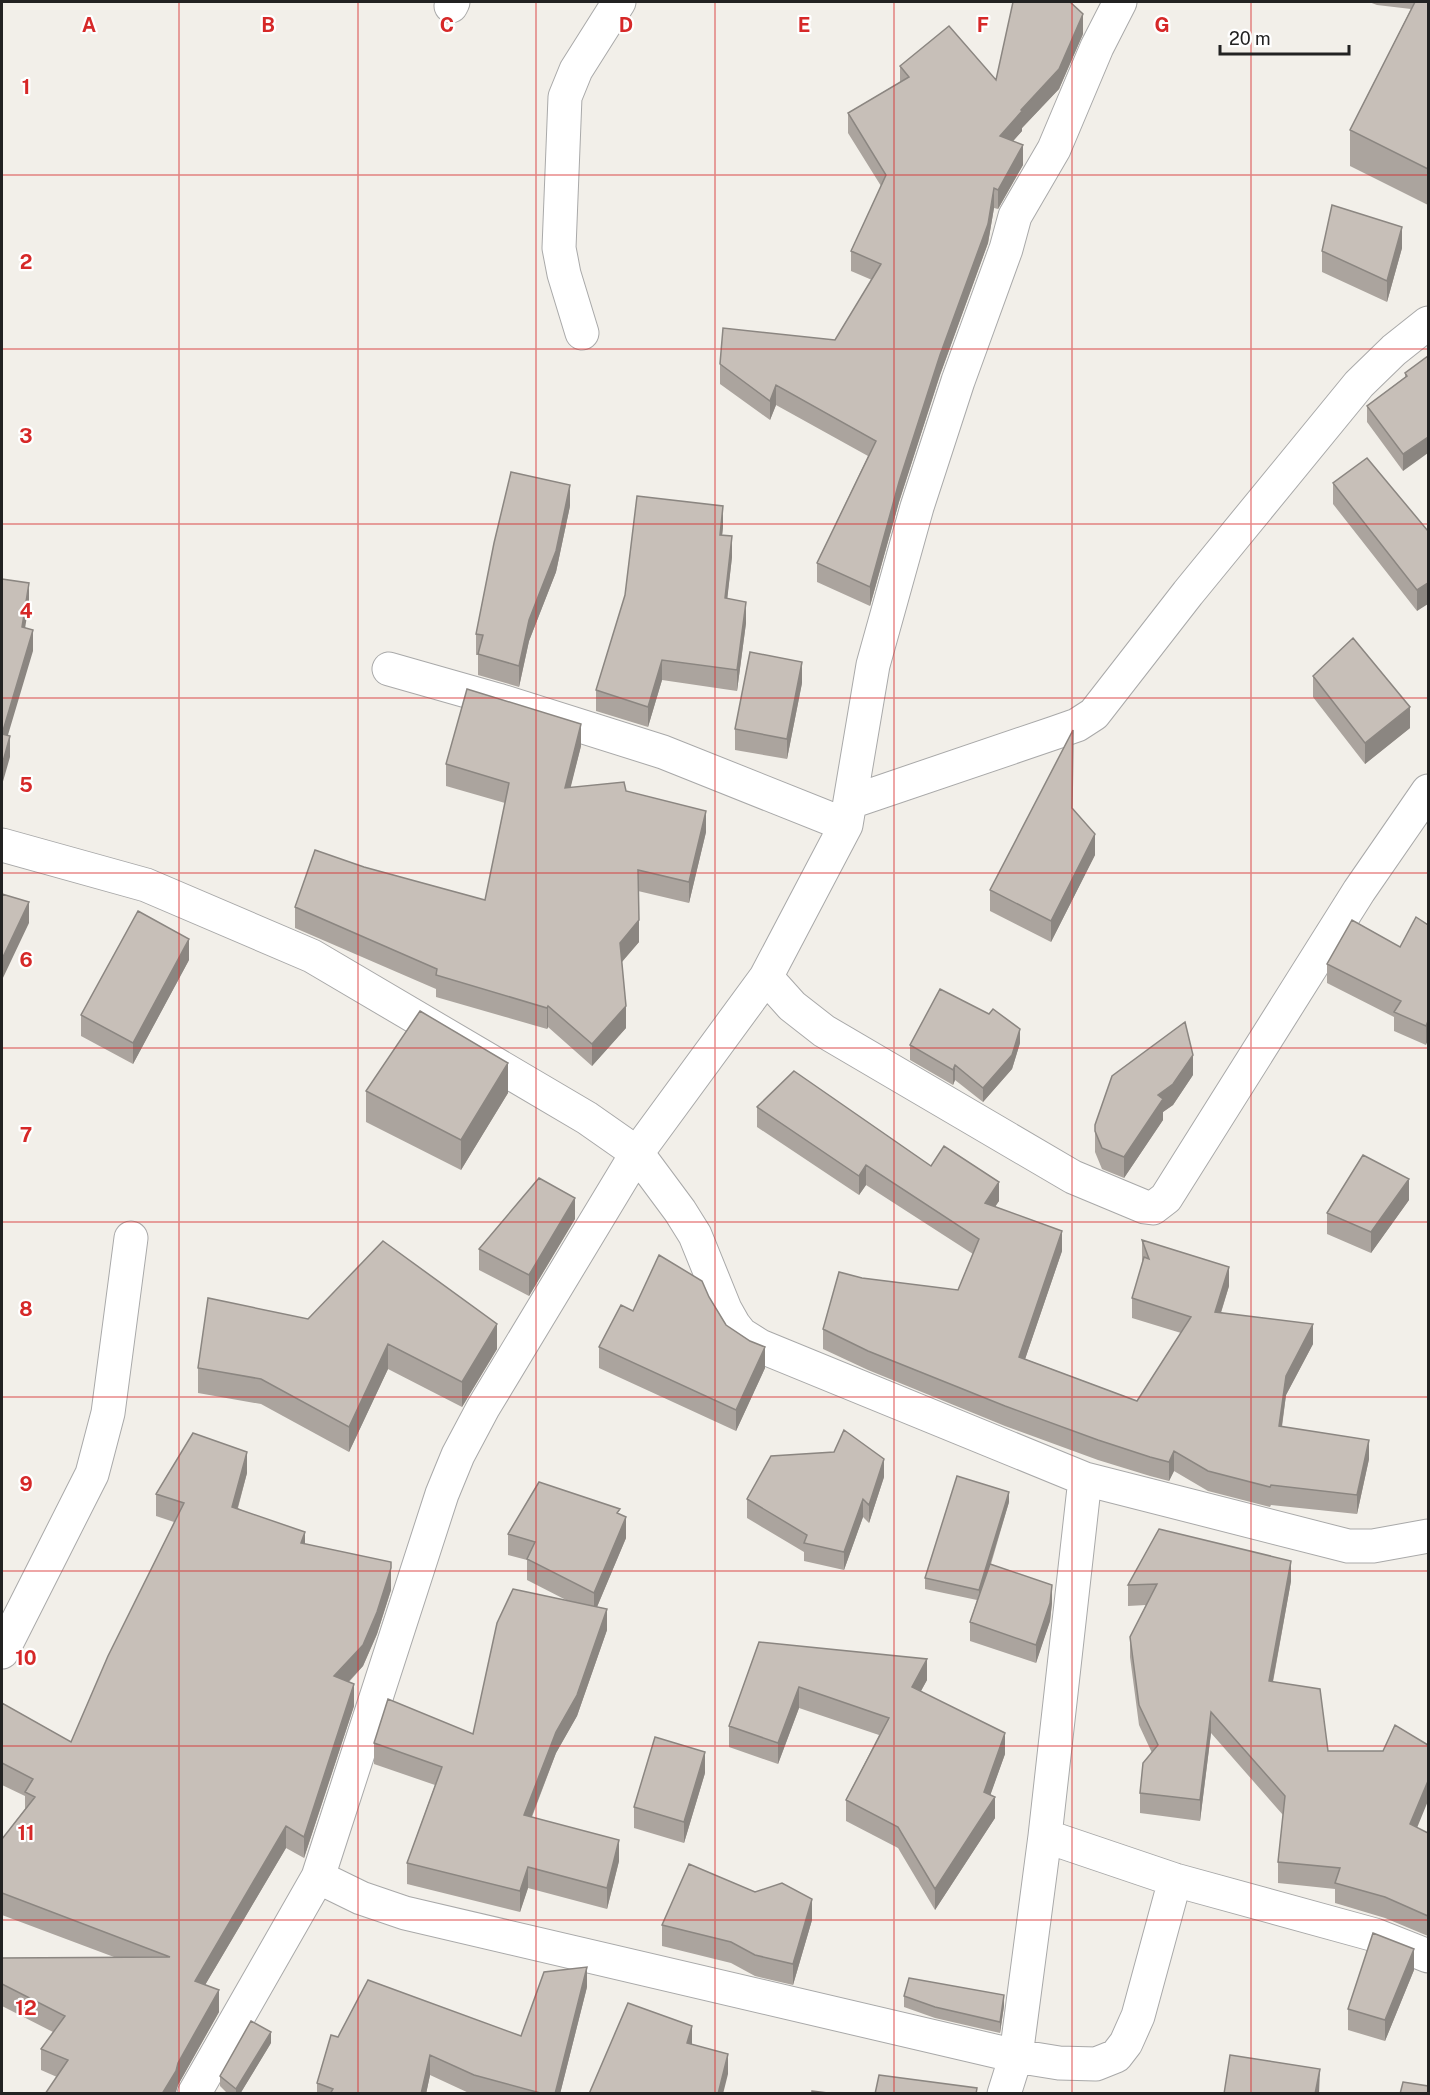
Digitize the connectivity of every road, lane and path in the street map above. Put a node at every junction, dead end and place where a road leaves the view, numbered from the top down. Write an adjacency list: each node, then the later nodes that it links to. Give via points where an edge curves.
1 (619, 2): 4 (street, via 576,70 565,96 559,248)
2 (1120, 2): 7 (street, via 1054,148 1015,216 958,381 917,507 873,665)
3 (1428, 323): 7 (street, via 1359,384 1094,714 1077,725)
4 (582, 333)
5 (389, 669): 7 (street, via 498,699)
6 (1428, 791): 9 (street, via 1359,891 1166,1198 1153,1208 1073,1178 834,1037 792,1006)
7 (848, 813): 9 (street)
8 (2, 845): 10 (street, via 146,885 312,956 587,1118)
9 (766, 977): 10 (street)
10 (637, 1153): 12 (street, via 687,1221 725,1309 749,1340); 16 (street, via 458,1455 438,1505)
11 (132, 1238): 14 (street, via 108,1413 92,1474)
12 (1084, 1479): 13 (street, via 1348,1546 1373,1546); 15 (street)
13 (1428, 1536)
14 (2, 1652)
15 (1045, 1836): 17 (street); 19 (street)
16 (318, 1877): 19 (street, via 405,1913); 20 (street)
17 (1175, 1880): 18 (street, via 1375,1935); 19 (street, via 1138,2016 1116,2056 1096,2064)
18 (1428, 1956)
19 (1016, 2056): 21 (street)
20 (194, 2094)
21 (1004, 2094)

